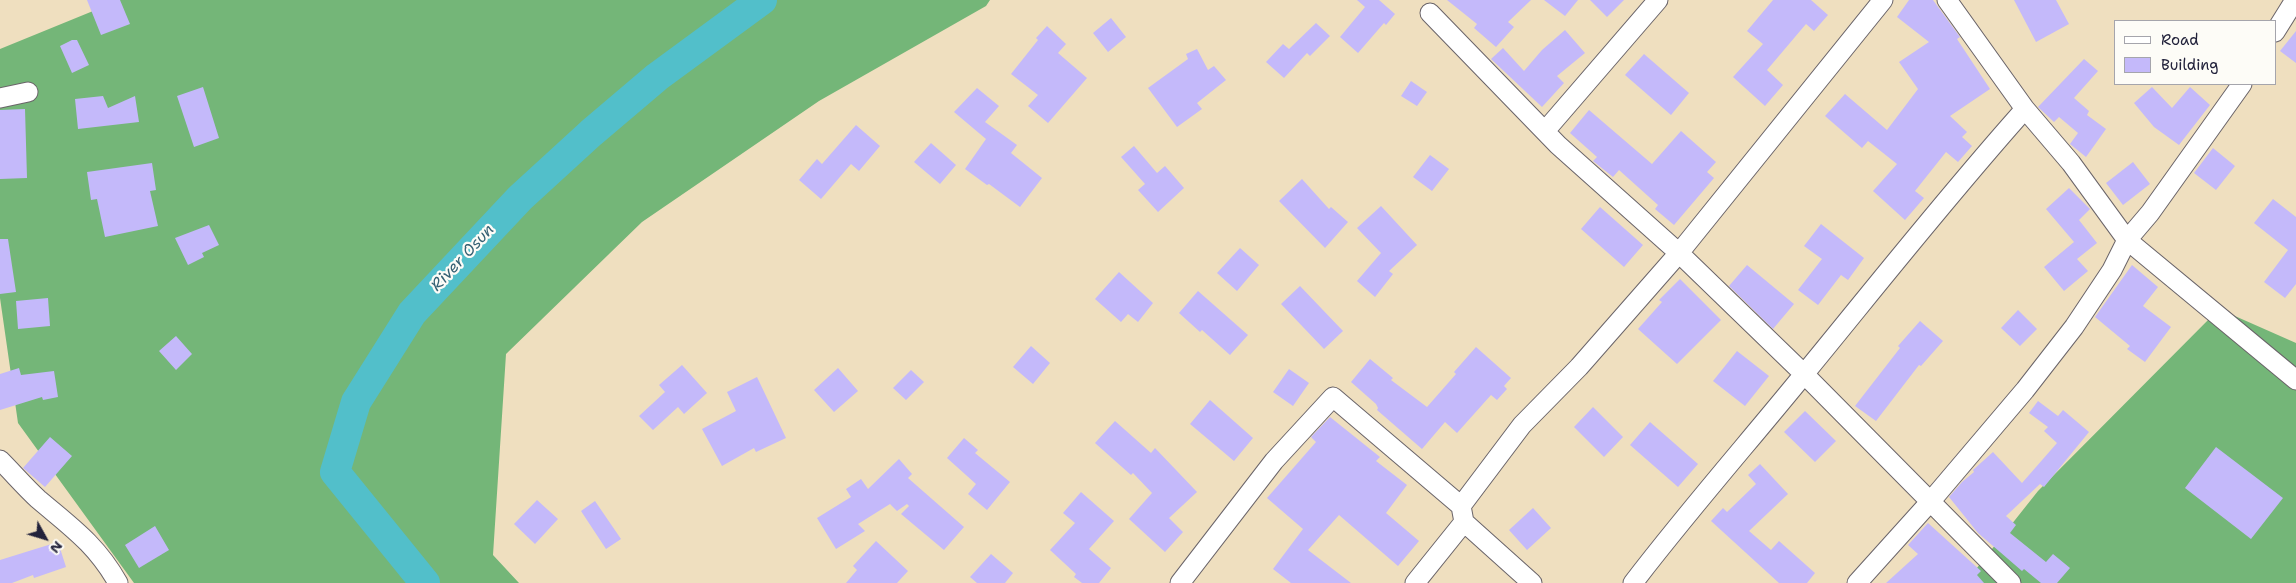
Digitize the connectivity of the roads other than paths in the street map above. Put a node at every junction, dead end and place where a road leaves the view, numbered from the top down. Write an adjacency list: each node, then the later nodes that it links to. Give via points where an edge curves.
1 (1658, 0): 11 (street)
2 (1883, 0): 13 (street)
3 (1947, 0): 10 (street)
4 (2295, 0): 6 (street)
5 (1430, 13): 11 (street)
6 (2276, 30)
7 (2241, 85): 12 (street)
8 (28, 92): 9 (street)
9 (0, 98)
10 (2025, 109): 12 (street, via 2071,163); 14 (street)
11 (1545, 131): 13 (street)
12 (2127, 240): 15 (street); 17 (street, via 2112,270 2074,327)
13 (1680, 253): 14 (street); 18 (street, via 1522,425)
14 (1804, 374): 17 (street); 23 (street, via 1682,519)
15 (2296, 380)
16 (0, 460): 19 (street, via 37,498 79,532 107,562)
17 (1930, 502): 24 (street); 25 (street)
18 (1462, 514): 20 (street, via 1333,397 1274,461); 21 (street); 22 (street)
19 (118, 583)
20 (1180, 583)
21 (1415, 583)
22 (1532, 583)
23 (1633, 583)
24 (1857, 583)
25 (2011, 583)

